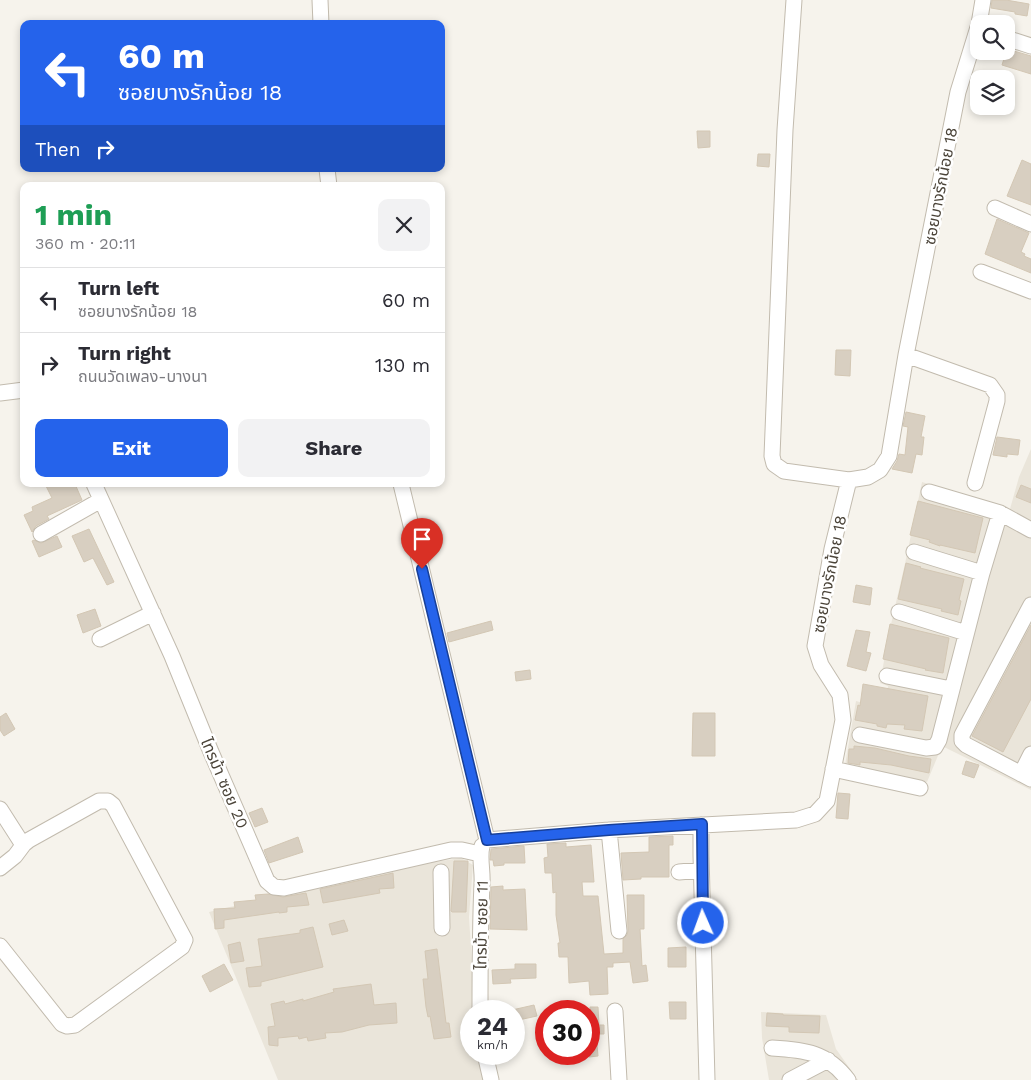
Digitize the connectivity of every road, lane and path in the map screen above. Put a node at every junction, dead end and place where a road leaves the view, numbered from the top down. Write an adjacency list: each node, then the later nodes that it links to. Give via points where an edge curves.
1 (320, 0): 5 (street)
2 (794, 0): 16 (street, via 785,130 772,456 774,464 784,471)
3 (983, 0): 4 (street, ซอยบางรักน้อย 18)
4 (980, 15)
5 (321, 20)
6 (1015, 41): 7 (street)
7 (1031, 46)
8 (970, 54): 13 (street, ซอยบางรักน้อย 18, via 958,92)
9 (994, 208): 10 (street)
10 (1031, 224)
11 (981, 272): 12 (street)
12 (1031, 291)
13 (906, 355): 16 (street, ซอยบางรักน้อย 18, via 888,456 880,470 868,477); 17 (street, via 994,389 997,402)
14 (20, 390): 15 (street)
15 (0, 393)
16 (849, 480): 36 (street, ซอยบางรักน้อย 18, via 832,549 815,646 821,665 840,695 844,720)
17 (975, 483)
18 (95, 487): 21 (street, ไทรม้า ซอย 20)
19 (402, 487): 43 (street, ไทรม้า ซอย 11)
20 (929, 492): 22 (street)
21 (101, 500): 24 (street); 29 (street, ไทรม้า ซอย 20)
22 (1000, 513): 23 (street); 26 (street)
23 (1031, 530)
24 (41, 534)
25 (914, 552): 26 (street)
26 (982, 573): 30 (street)
27 (1031, 605): 37 (street, via 962,735 962,742 966,745)
28 (899, 612): 30 (street)
29 (153, 613): 31 (street); 43 (street, ไทรม้า ซอย 20, via 266,881 274,887 284,888 451,850)
30 (966, 633): 33 (street)
31 (100, 639)
32 (887, 676): 33 (street)
33 (951, 690): 34 (street, via 935,747)
34 (860, 735)
35 (1031, 754): 37 (street)
36 (833, 769): 38 (street); 40 (street, ซอยบางรักน้อย 18, via 827,801 815,814 796,820)
37 (1026, 776)
38 (920, 788)
39 (0, 809): 42 (street)
40 (702, 824): 41 (street, ซอยบางรักน้อย 18); 45 (street)
41 (609, 830): 43 (street, ซอยบางรักน้อย 18); 49 (street)
42 (23, 845): 44 (street); 50 (street, via 99,801 108,800 183,935 184,944 72,1026 62,1024)
43 (484, 847): 51 (street, ไทรม้า ซอย 11, via 479,927)
44 (0, 868)
45 (701, 870): 47 (street); 58 (street)
46 (441, 872): 48 (street)
47 (679, 872)
48 (442, 928)
49 (619, 931)
50 (0, 946)
51 (480, 1000)
52 (615, 1010): 57 (street)
53 (772, 1048): 54 (street, via 812,1052)
54 (828, 1060): 59 (street); 60 (street)
55 (488, 1065): 56 (street)
56 (491, 1080)
57 (619, 1080)
58 (707, 1080)
59 (790, 1080)
60 (848, 1080)

